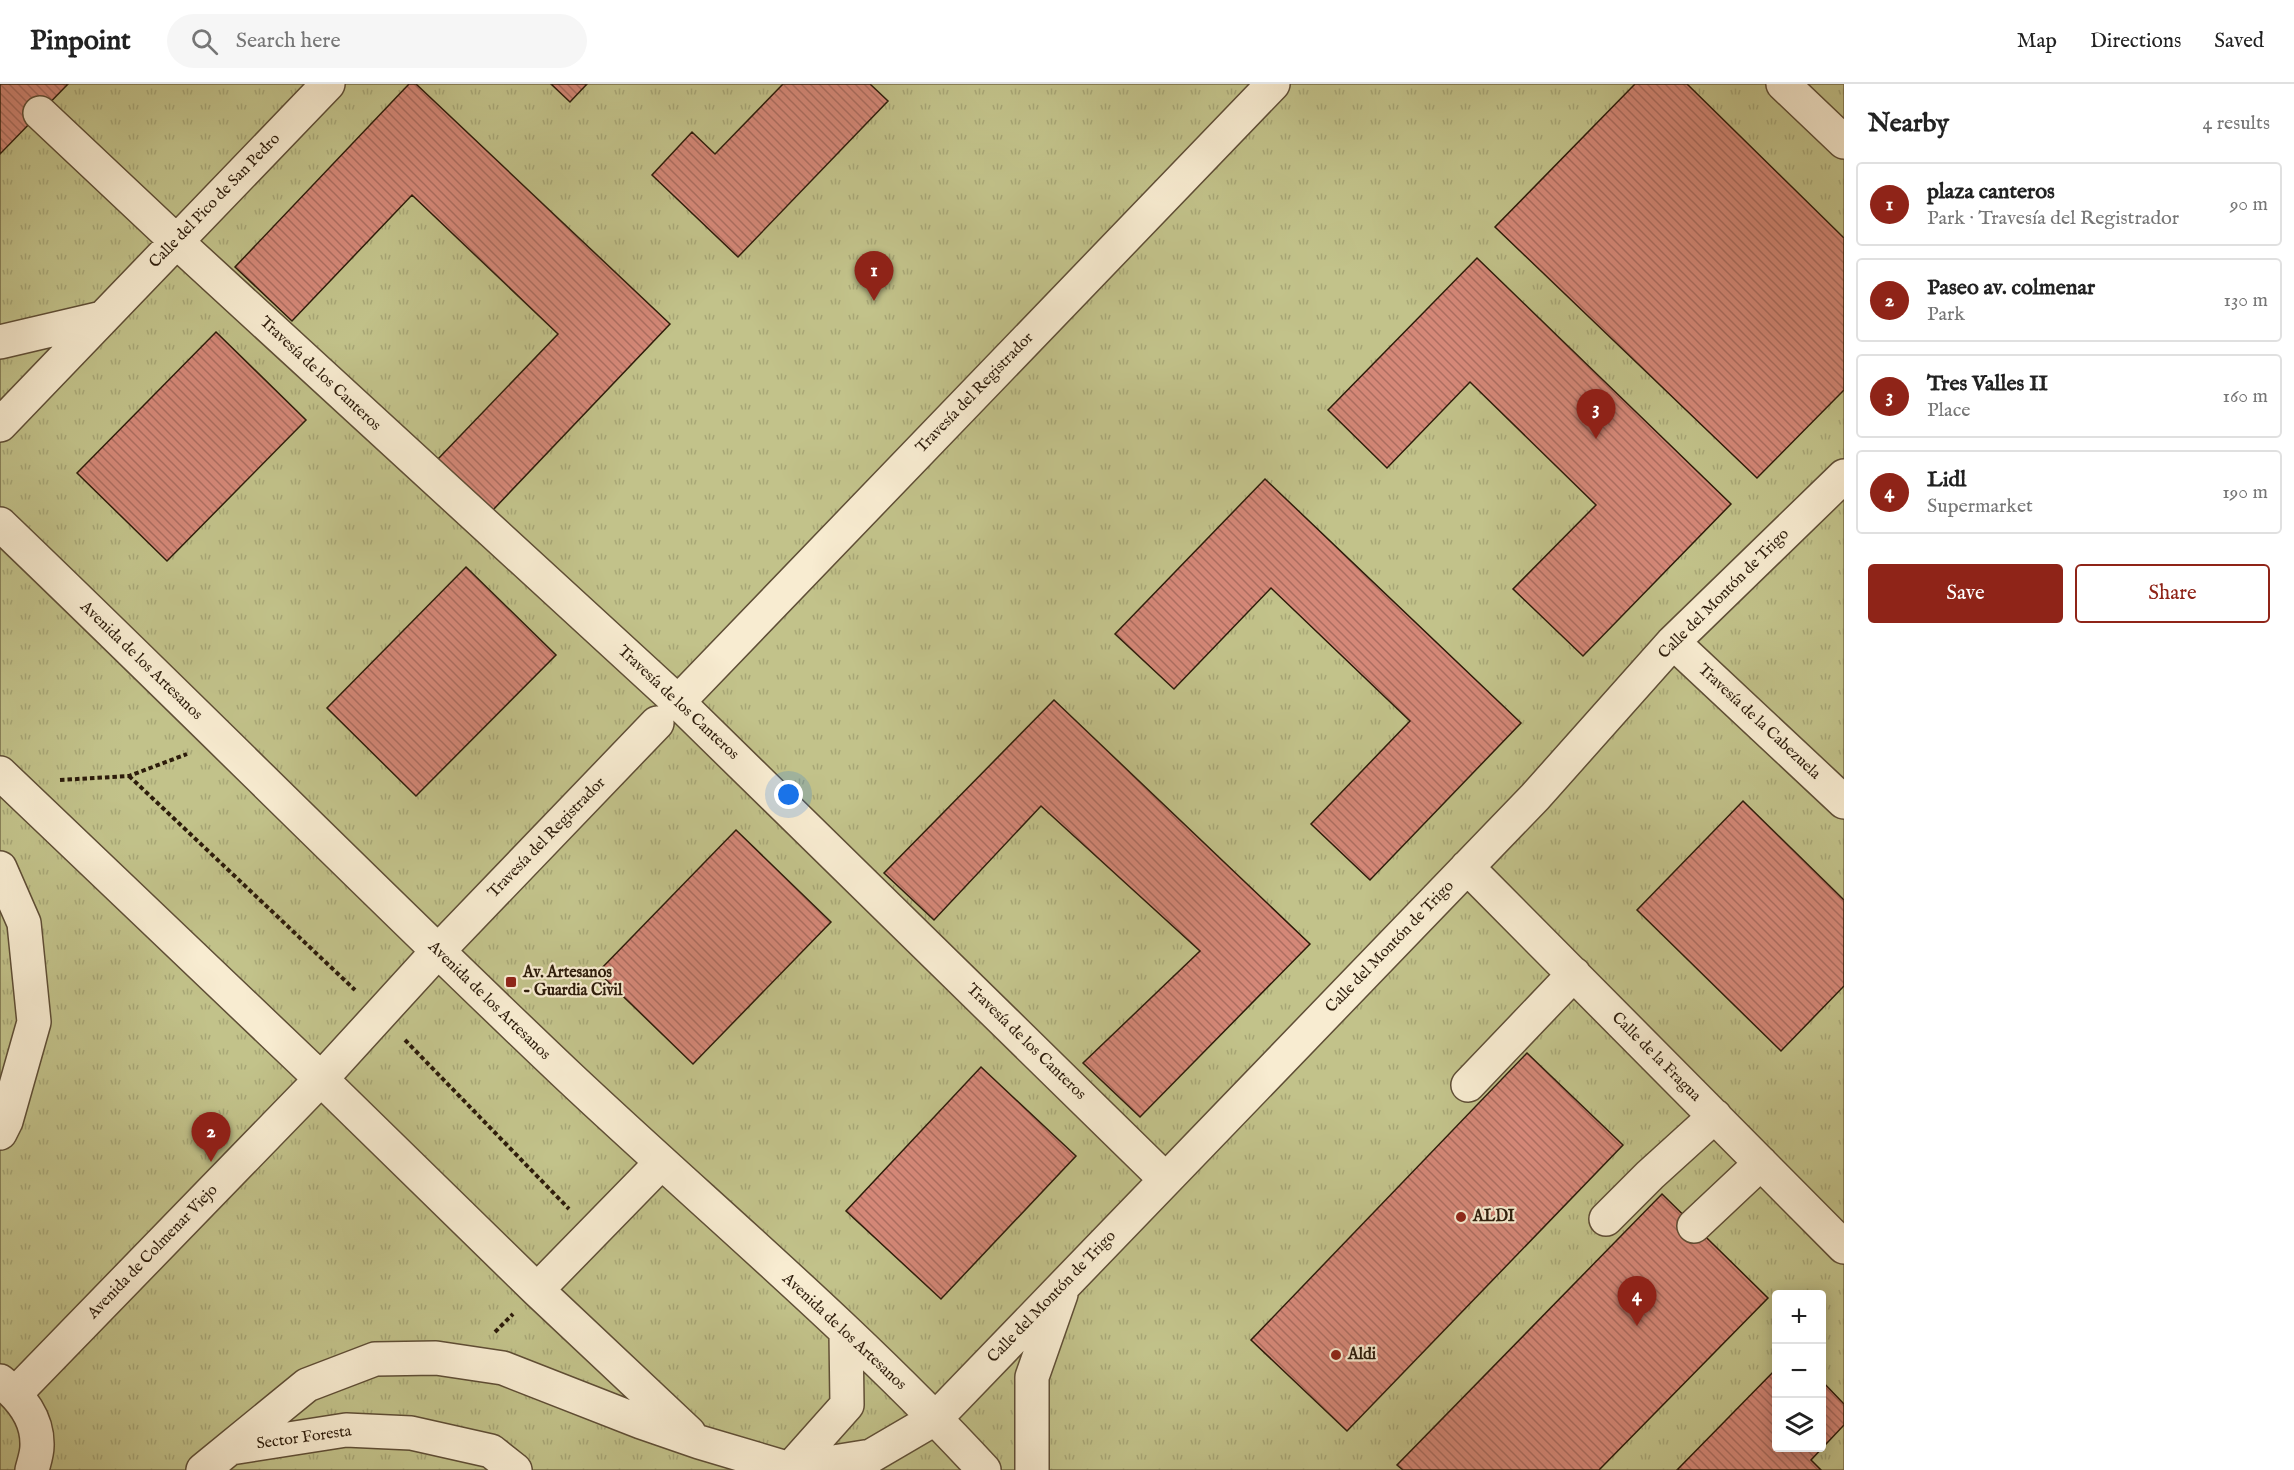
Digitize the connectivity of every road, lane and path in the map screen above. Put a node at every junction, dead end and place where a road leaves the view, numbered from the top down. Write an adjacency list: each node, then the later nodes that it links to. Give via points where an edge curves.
1 (328, 84): 6 (street, Calle del Pico de San Pedro)
2 (1273, 84): 15 (street, Travesía del Registrador)
3 (1783, 84): 5 (street)
4 (40, 113): 6 (street, Travesía de los Canteros)
5 (1844, 142)
6 (177, 242): 7 (street, Calle del Pico de San Pedro); 15 (street, Travesía de los Canteros)
7 (102, 318): 8 (street); 9 (street, Calle del Pico de San Pedro)
8 (0, 342)
9 (0, 425)
10 (1844, 476): 14 (street, Calle del Montón de Trigo)
11 (0, 524): 13 (street, Avenida de los Artesanos)
12 (0, 552): 13 (street)
13 (36, 558): 16 (street, Avenida de los Artesanos)
14 (1673, 642): 19 (street, Travesía de la Cabezuela); 20 (street, Calle del Montón de Trigo)
15 (667, 712): 22 (street, Travesía del Registrador); 30 (street, Travesía de los Canteros)
16 (213, 732): 18 (path, via 193,752 129,776 45,781); 22 (street, Avenida de los Artesanos)
17 (0, 773): 18 (street)
18 (27, 799): 24 (street)
19 (1844, 802)
20 (1467, 867): 23 (street, Calle de la Fragua); 30 (street, Calle del Montón de Trigo)
21 (0, 868): 27 (street, via 24,923 34,1022)
22 (437, 952): 24 (street, Avenida de Colmenar Viejo); 28 (street, Avenida de los Artesanos)
23 (1574, 974): 25 (street); 26 (street, Calle de la Fragua)
24 (321, 1079): 35 (street); 38 (street, Avenida de Colmenar Viejo)
25 (1468, 1085)
26 (1715, 1116): 29 (street, Calle de la Fragua); 31 (street)
27 (0, 1133)
28 (661, 1163): 35 (street); 36 (street, Avenida de los Artesanos)
29 (1761, 1163): 32 (street); 33 (street, Calle de la Fragua)
30 (1165, 1179): 34 (street, Calle del Montón de Trigo)
31 (1606, 1219)
32 (1694, 1226)
33 (1844, 1246)
34 (1065, 1284): 39 (street, Calle del Montón de Trigo); 48 (street, via 1032,1377)
35 (537, 1290): 37 (path); 40 (street)
36 (846, 1332): 39 (street, Avenida de los Artesanos); 42 (street, via 847,1405)
37 (464, 1362): 40 (street, via 503,1368); 41 (street, via 436,1358 375,1359 307,1385)
38 (8, 1387): 43 (street, Avenida de Colmenar Viejo, via 32,1418 37,1446)
39 (936, 1418): 42 (street, Calle del Montón de Trigo, via 871,1456); 47 (street, Avenida de los Artesanos)
40 (699, 1442): 42 (street); 46 (street)
41 (229, 1448): 44 (street); 45 (street, Sector Foresta, via 346,1430 411,1433 491,1451)
42 (790, 1469)
43 (32, 1470)
44 (203, 1470)
45 (515, 1470)
46 (727, 1470)
47 (984, 1470)
48 (1032, 1470)

